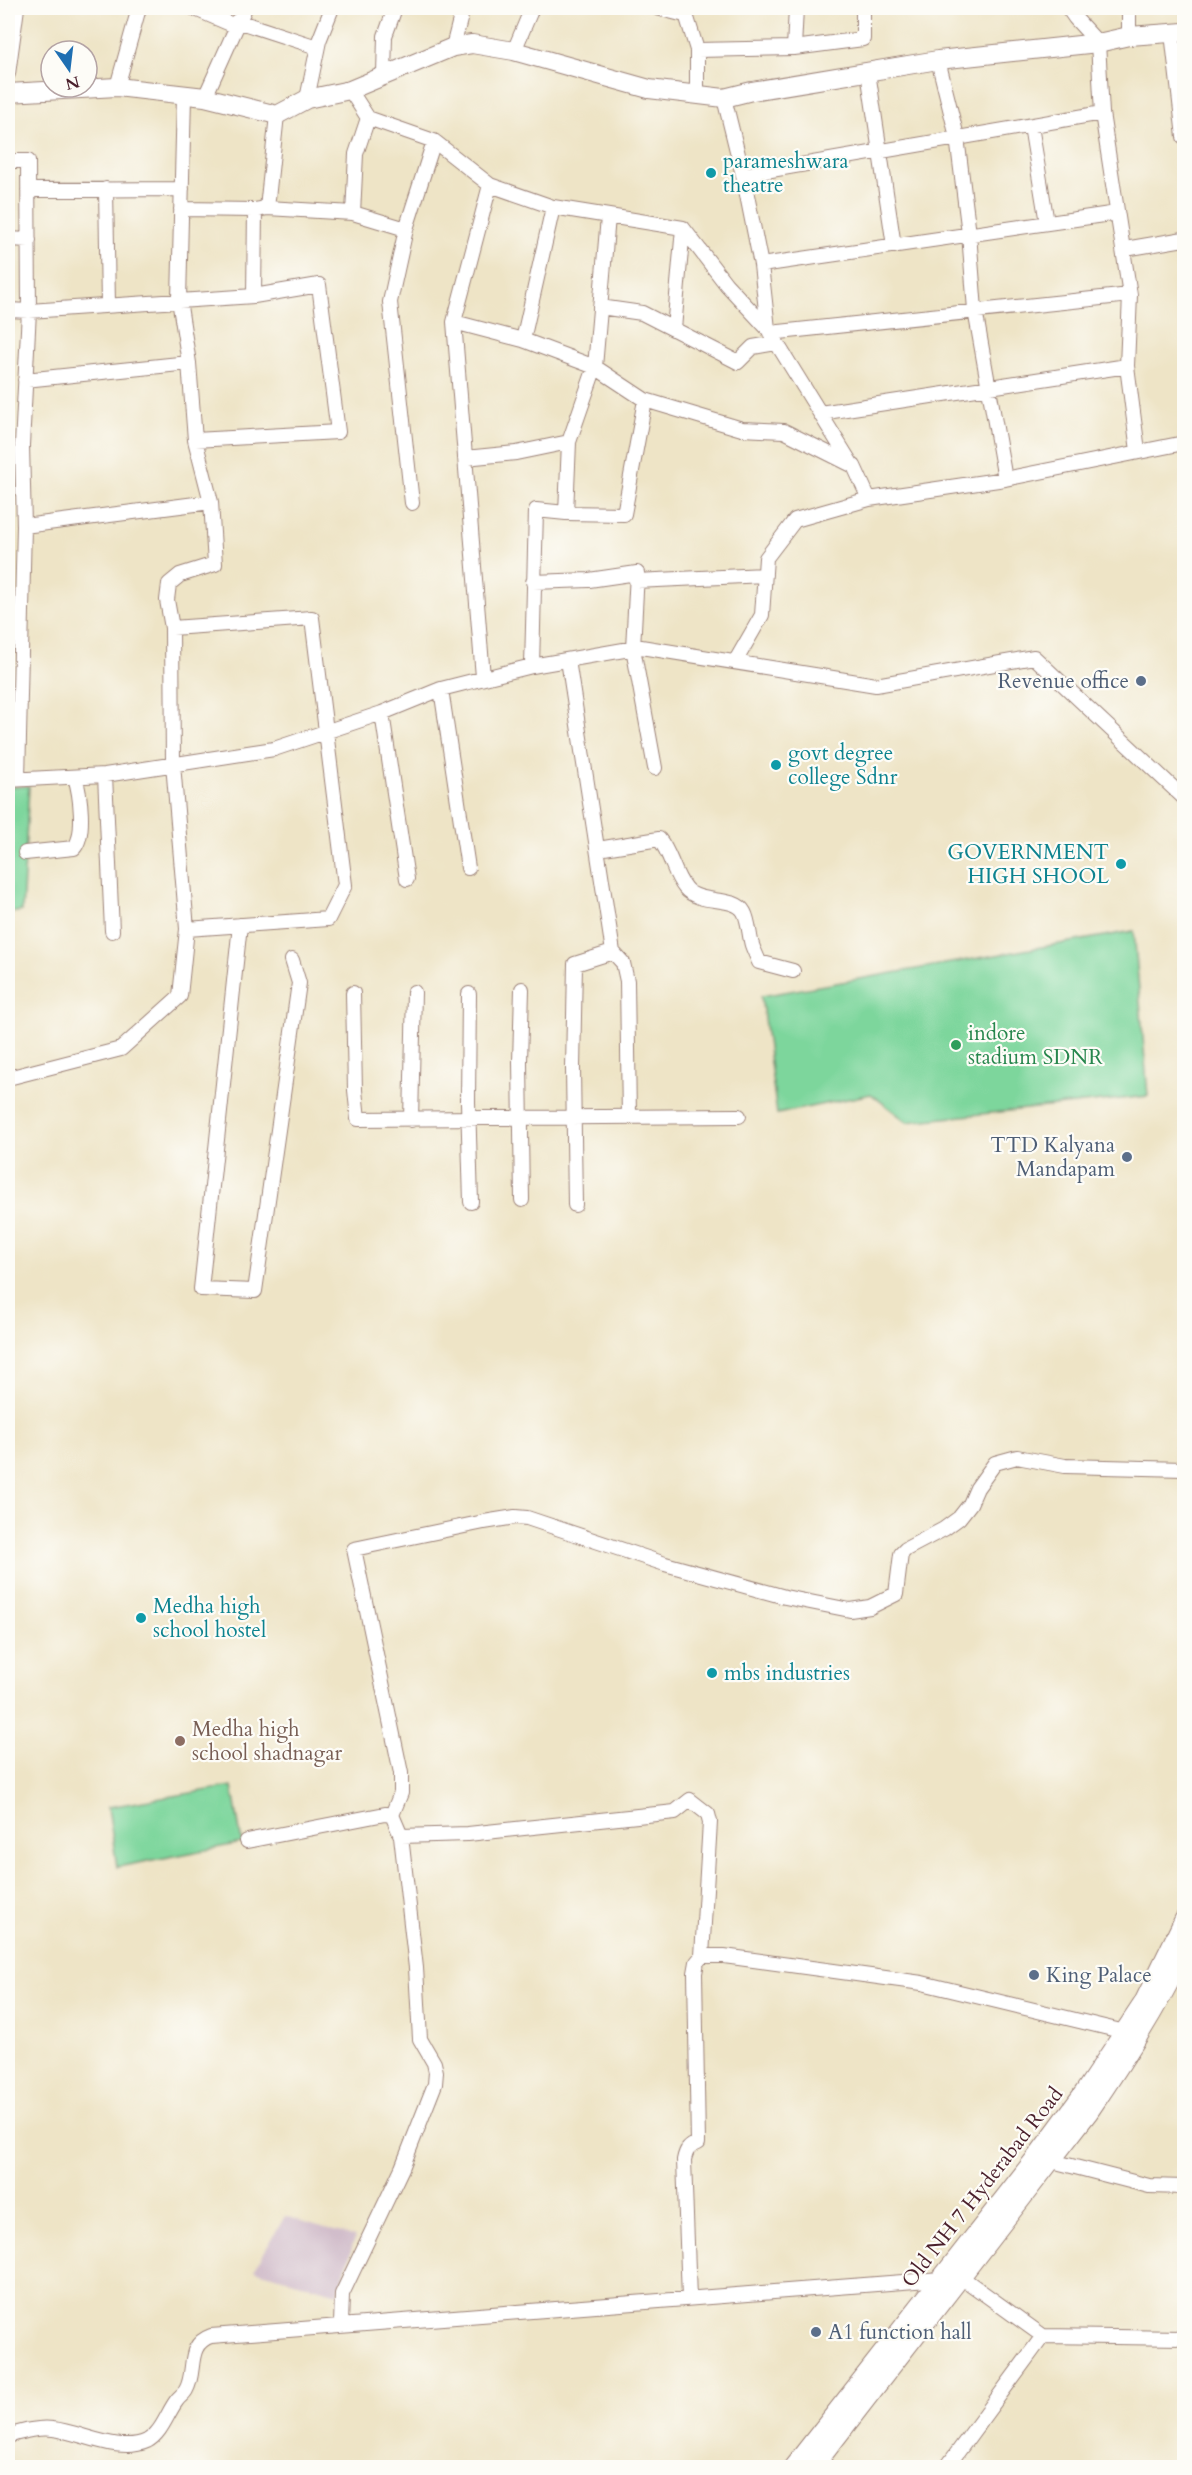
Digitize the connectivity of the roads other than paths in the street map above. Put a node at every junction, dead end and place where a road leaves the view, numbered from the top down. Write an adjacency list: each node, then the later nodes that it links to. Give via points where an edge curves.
1 (17, 8): 26 (street)
2 (139, 8): 28 (street)
3 (193, 8): 15 (street)
4 (245, 8): 15 (street)
5 (332, 8): 19 (street)
6 (395, 8): 27 (street, via 385,36)
7 (463, 8): 20 (street)
8 (532, 8): 23 (street)
9 (657, 8): 14 (street)
10 (796, 8): 21 (street)
11 (863, 8): 21 (street, via 863,39)
12 (1068, 8): 18 (street)
13 (1129, 8): 17 (street)
14 (684, 11): 22 (street)
15 (236, 24): 19 (street); 33 (street)
16 (1178, 33): 17 (main road); 41 (street)
17 (1130, 36): 18 (main road)
18 (1098, 43): 24 (main road); 36 (street)
19 (317, 47): 35 (street)
20 (453, 47): 23 (main road, via 472,44); 27 (main road)
21 (795, 48): 22 (street)
22 (697, 50): 31 (street)
23 (514, 51): 31 (main road, via 649,90)
24 (938, 60): 25 (main road); 40 (street)
25 (868, 72): 34 (main road); 43 (street)
26 (8, 74)
27 (384, 74): 29 (main road)
28 (117, 87): 30 (main road); 32 (main road)
29 (350, 90): 35 (main road); 38 (street)
30 (8, 93)
31 (697, 94): 34 (main road)
32 (184, 96): 33 (main road); 48 (street)
33 (205, 97): 37 (main road)
34 (724, 98): 45 (street)
35 (307, 99): 37 (main road)
36 (1102, 113): 39 (street); 54 (street)
37 (277, 115): 52 (street)
38 (369, 118): 42 (street); 53 (street, via 356,154)
39 (1031, 126): 40 (street); 56 (street)
40 (957, 137): 43 (street); 59 (street)
41 (1185, 137)
42 (434, 141): 46 (street); 57 (street)
43 (880, 151): 45 (street); 63 (street)
44 (8, 161): 49 (street, via 28,161)
45 (743, 175): 65 (street)
46 (490, 185): 50 (street); 74 (street)
47 (106, 189): 48 (street); 49 (street); 69 (street)
48 (182, 189): 51 (street)
49 (28, 190): 62 (street)
50 (553, 207): 55 (street); 77 (street)
51 (182, 209): 52 (street); 68 (street)
52 (261, 209): 53 (street); 67 (street)
53 (353, 213): 57 (street)
54 (1117, 213): 56 (street); 64 (street)
55 (608, 217): 58 (street); 70 (street)
56 (1047, 223): 59 (street)
57 (406, 228): 95 (street, via 390,302)
58 (684, 228): 75 (street); 76 (street)
59 (969, 234): 63 (street); 72 (street)
60 (8, 239): 62 (street)
61 (1185, 239): 64 (street)
62 (28, 240): 73 (street)
63 (894, 246): 65 (street)
64 (1125, 249): 66 (street)
65 (761, 266): 76 (street)
66 (1130, 295): 72 (street); 79 (street)
67 (254, 296): 68 (street); 85 (street, via 320,285 338,432)
68 (179, 300): 69 (street); 78 (street)
69 (108, 305): 73 (street)
70 (600, 308): 75 (street, via 642,313); 80 (street)
71 (8, 310): 73 (street)
72 (975, 310): 76 (street); 82 (street)
73 (29, 311): 81 (street)
74 (454, 322): 77 (street); 90 (street)
75 (674, 329): 76 (street, via 738,362)
76 (771, 335): 84 (street)
77 (523, 340): 80 (street)
78 (189, 363): 81 (street); 85 (street)
79 (1127, 366): 82 (street); 89 (street)
80 (595, 367): 83 (street); 86 (street)
81 (25, 380): 88 (street)
82 (990, 387): 84 (street); 92 (street)
83 (645, 400): 91 (street, via 742,429 784,431); 96 (street, via 624,514)
84 (820, 413): 91 (street)
85 (195, 440): 94 (street)
86 (570, 442): 90 (street); 96 (street)
87 (1185, 443): 89 (street)
88 (15, 445): 97 (street)
89 (1138, 451): 92 (street)
90 (465, 458): 106 (street)
91 (854, 466): 93 (street)
92 (1005, 479): 93 (street)
93 (869, 499): 98 (street, via 795,520 766,558)
94 (211, 502): 97 (street); 101 (street, via 215,564 180,575 169,584 167,600)
95 (412, 503)
96 (566, 513): 100 (street, via 536,510)
97 (24, 526): 114 (street)
98 (765, 575): 99 (street); 104 (street, via 762,615)
99 (636, 581): 100 (street, via 637,573); 102 (street)
100 (533, 582): 105 (street)
101 (172, 628): 109 (street, via 312,618); 110 (street)
102 (633, 648): 103 (street); 104 (street); 111 (street)
103 (568, 660): 105 (street); 116 (street)
104 (735, 662): 115 (street, via 876,685 1034,657)
105 (532, 666): 106 (street)
106 (483, 677): 107 (street)
107 (441, 689): 108 (street); 118 (street)
108 (382, 713): 109 (street); 119 (street)
109 (327, 732): 110 (street, via 274,748); 120 (street, via 345,885 328,919)
110 (173, 764): 112 (street); 121 (street)
111 (654, 768)
112 (105, 775): 113 (street); 122 (street)
113 (75, 777): 114 (street); 117 (street, via 80,809 78,844 74,848)
114 (13, 779)
115 (1185, 798)
116 (598, 849): 123 (street); 125 (street, via 658,838 687,890 703,899 734,904 744,912 759,962)
117 (25, 854)
118 (468, 868)
119 (407, 879)
120 (240, 925): 121 (street); 124 (street, via 201,1289 255,1291 298,984)
121 (187, 929): 130 (street, via 180,996 121,1049)
122 (112, 931)
123 (613, 952): 132 (street, via 623,963 627,981); 134 (street, via 575,964)
124 (292, 960)
125 (793, 971)
126 (522, 989): 133 (street)
127 (414, 992): 136 (street)
128 (353, 993): 136 (street, via 358,1119)
129 (469, 994): 135 (street)
130 (8, 1078)
131 (739, 1116): 132 (street)
132 (629, 1117): 134 (street)
133 (522, 1118): 134 (street); 135 (street); 137 (street)
134 (575, 1118): 139 (street)
135 (468, 1119): 136 (street); 138 (street)
136 (411, 1120)
137 (522, 1200)
138 (471, 1202)
139 (575, 1204)
140 (1185, 1469): 141 (street, via 1065,1466 1017,1457 995,1462 959,1518 901,1554 896,1594 882,1603 850,1610 785,1597 665,1564 527,1518 484,1522 354,1549 401,1773 401,1793)
141 (392, 1815): 142 (street); 143 (street)
142 (401, 1836): 146 (street, via 675,1812 690,1800 708,1814 710,1822); 153 (street, via 417,1968 420,2039 434,2063 435,2084 397,2179 342,2294)
143 (247, 1841)
144 (1185, 1919): 147 (main road, Old NH 7 Hyderabad Road)
145 (1185, 1954): 148 (main road, Old NH 7 Hyderabad Road, via 1124,2061)
146 (702, 1956): 147 (street, via 922,1983); 152 (street, via 695,1973 698,2143 690,2146 684,2160)
147 (1125, 2032): 151 (main road, Old NH 7 Hyderabad Road, via 1036,2157)
148 (1052, 2161): 149 (street, via 1149,2186); 150 (main road, Old NH 7 Hyderabad Road)
149 (1185, 2187)
150 (961, 2277): 154 (street); 158 (main road, Old NH 7 Hyderabad Road)
151 (941, 2279): 152 (street); 157 (main road, Old NH 7 Hyderabad Road)
152 (689, 2298): 153 (street)
153 (341, 2325): 156 (street, via 204,2338 191,2358 191,2378 186,2390 159,2431 148,2440 117,2444 50,2428)
154 (1043, 2336): 155 (street); 159 (street)
155 (1185, 2338)
156 (8, 2436)
157 (792, 2468)
158 (813, 2468)
159 (946, 2468)

